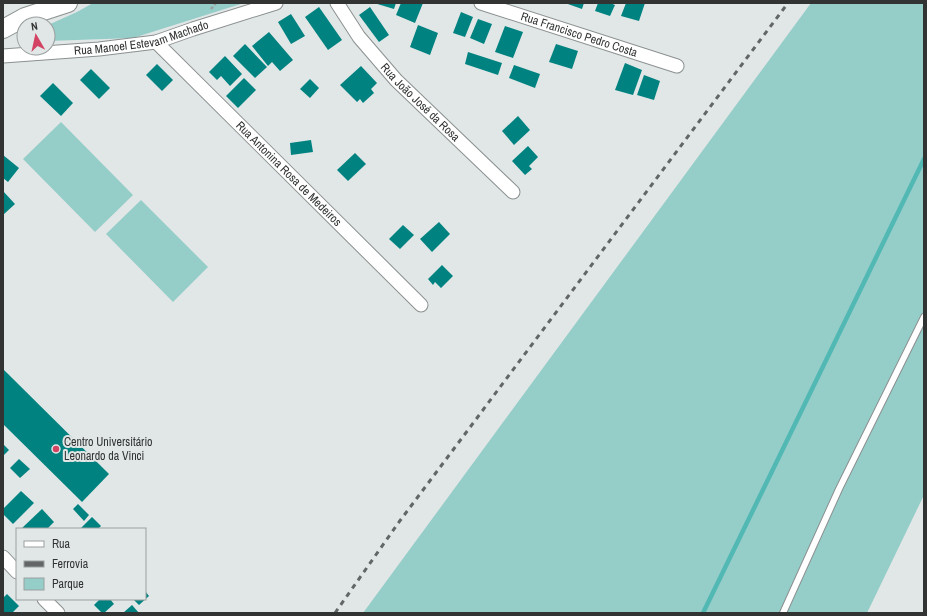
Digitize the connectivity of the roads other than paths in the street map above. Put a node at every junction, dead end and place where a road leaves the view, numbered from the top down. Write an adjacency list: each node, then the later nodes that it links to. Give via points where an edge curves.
1 (68, 3): 5 (main road)
2 (276, 3): 10 (street, Rua Manoel Estevam Machado)
3 (337, 3): 13 (street, Rua João José da Rosa, via 359,37 392,75)
4 (481, 3): 12 (street, Rua Francisco Pedro Costa)
5 (28, 16)
6 (16, 18): 7 (main road)
7 (3, 19)
8 (16, 22): 9 (main road)
9 (3, 29)
10 (156, 42): 11 (street, Rua Manoel Estevam Machado, via 99,50); 14 (street, Rua Antonina Rosa de Medeiros)
11 (3, 56)
12 (677, 66)
13 (513, 192)
14 (421, 305)
15 (924, 318): 20 (lane, via 839,489)
16 (3, 557): 17 (street)
17 (16, 571)
18 (45, 600): 19 (street)
19 (58, 613)
20 (784, 613)

